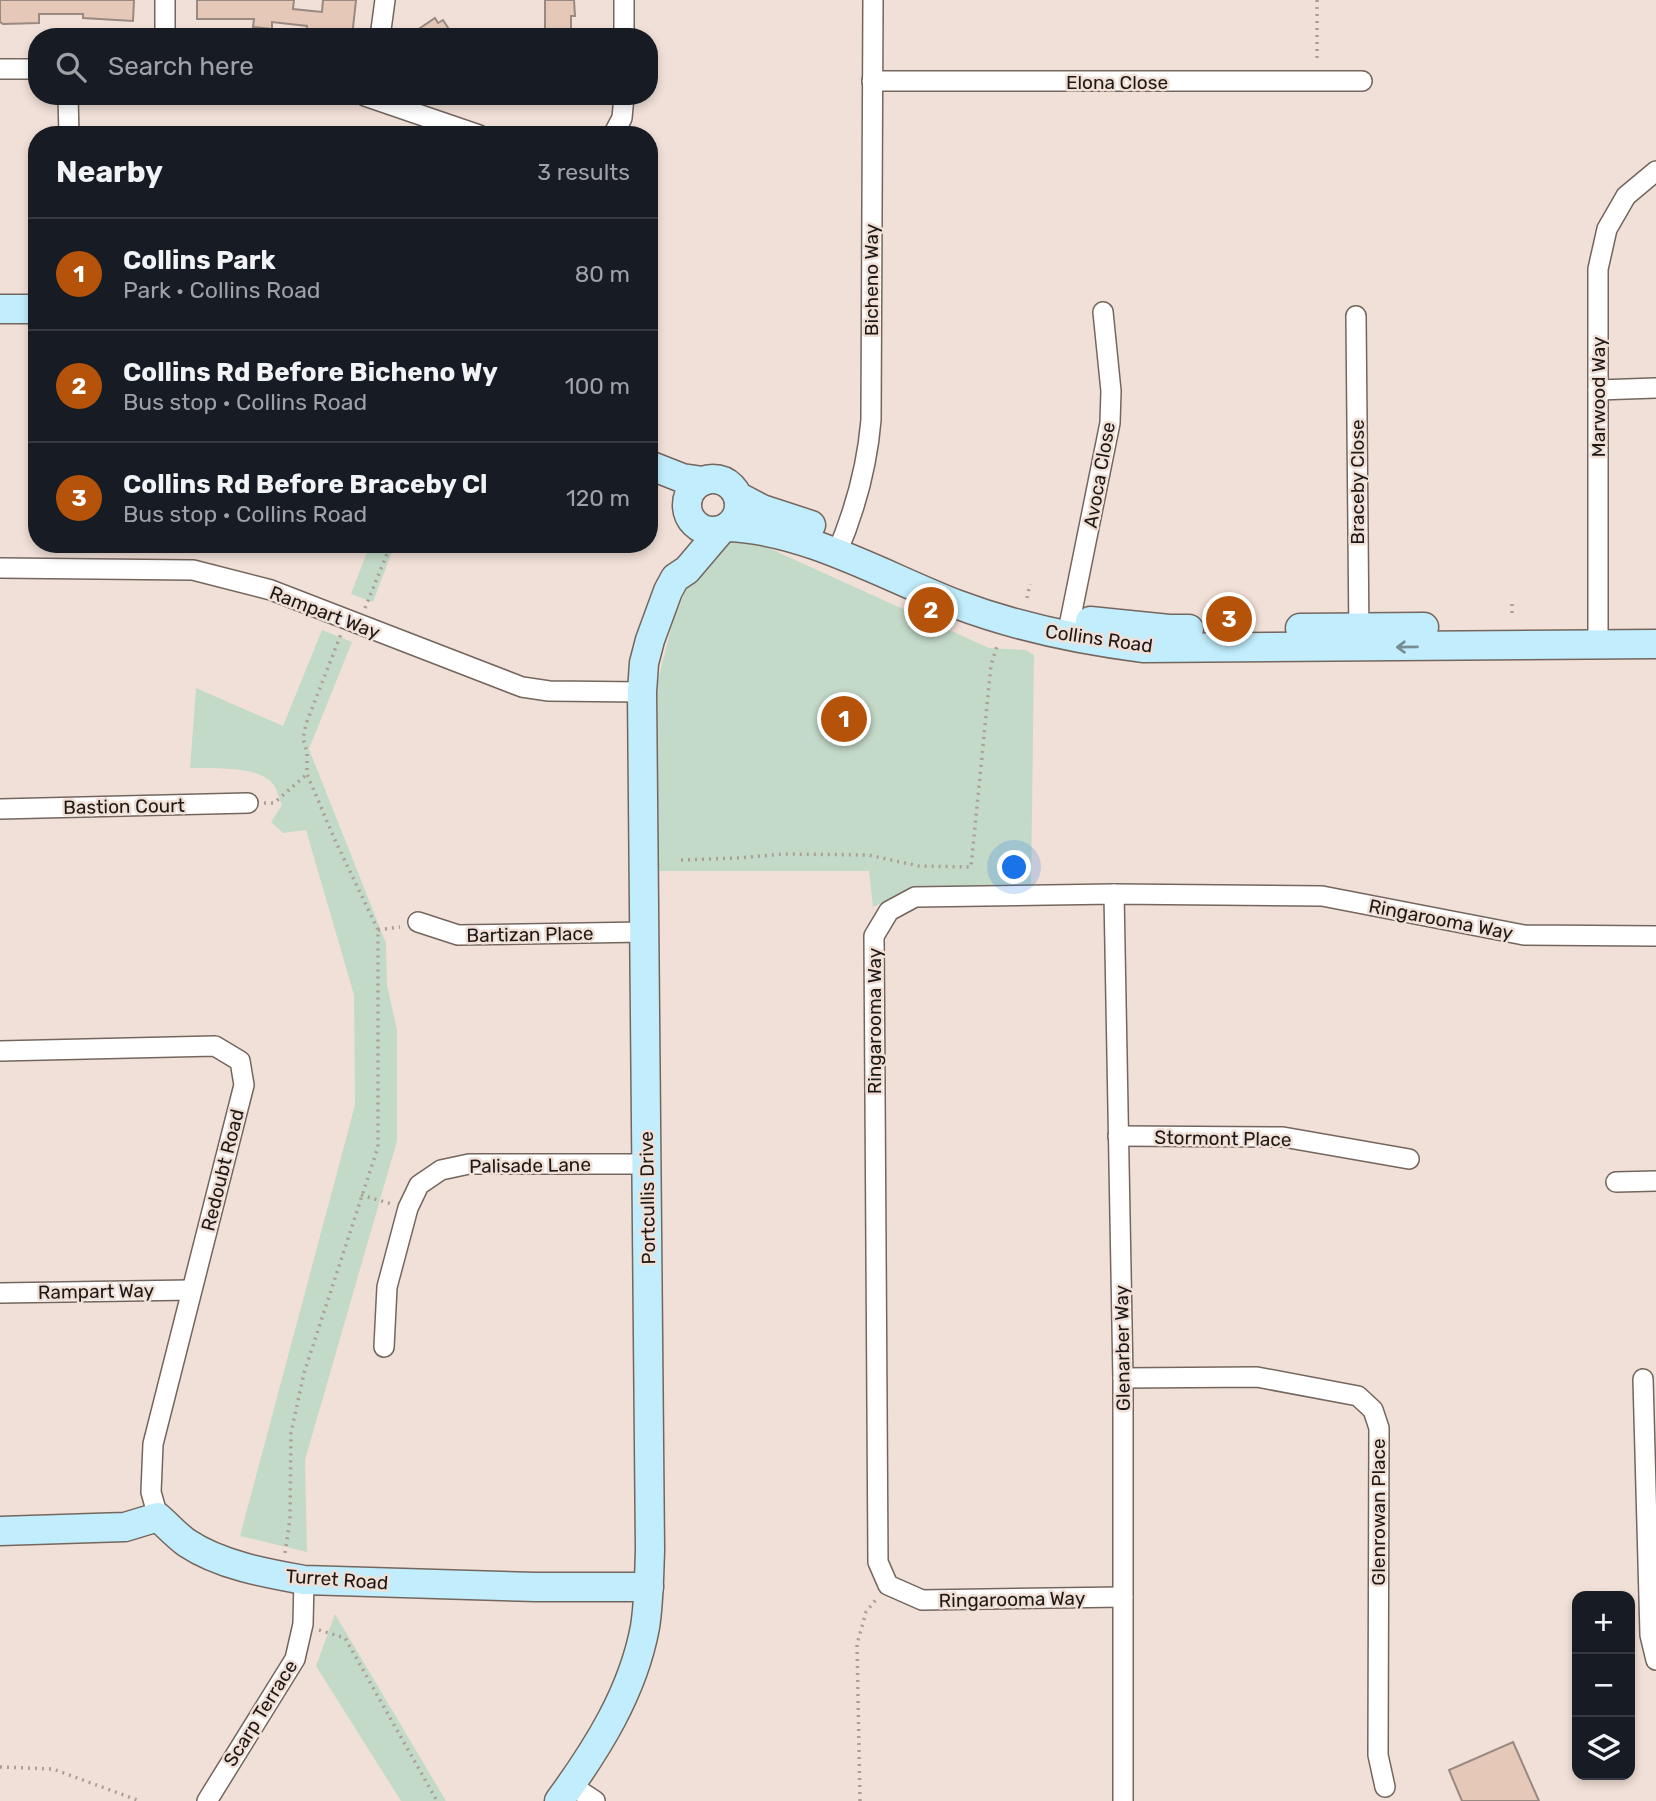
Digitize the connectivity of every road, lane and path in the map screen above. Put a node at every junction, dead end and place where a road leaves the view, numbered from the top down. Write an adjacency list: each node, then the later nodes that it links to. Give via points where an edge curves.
1 (165, 0): 6 (street)
2 (385, 0): 7 (street)
3 (624, 0): 8 (street)
4 (873, 0): 12 (street, Bicheno Way)
5 (1317, 0): 11 (path)
6 (165, 28)
7 (381, 28)
8 (624, 28)
9 (0, 69): 10 (street)
10 (28, 69)
11 (1317, 69)
12 (872, 81): 13 (street, Elona Close); 35 (street, Bicheno Way, via 871,420 861,488)
13 (1362, 81)
14 (68, 105): 17 (street)
15 (391, 105): 18 (street)
16 (623, 105): 19 (street)
17 (69, 126)
18 (452, 126)
19 (618, 126)
20 (1656, 171): 28 (street, Marwood Way, via 1626,196 1607,229 1598,268)
21 (0, 309): 22 (street)
22 (28, 309)
23 (1103, 312): 45 (street, Avoca Close, via 1110,424)
24 (1356, 316): 48 (street, Braceby Close)
25 (0, 328): 26 (street)
26 (28, 328)
27 (1656, 388): 28 (street)
28 (1598, 390): 47 (street, Marwood Way)
29 (658, 469): 30 (street, Collins Road)
30 (703, 481): 32 (street, Collins Road, via 723,481); 33 (street, via 689,495)
31 (658, 487): 33 (street, Collins Road, via 675,495)
32 (739, 497): 34 (street, via 736,519); 35 (street, Collins Road, via 790,517)
33 (688, 511): 34 (street, Collins Road, via 701,528); 38 (street, Portcullis Drive, via 687,536 674,564)
34 (724, 529): 35 (street, Collins Road); 38 (street, Portcullis Drive)
35 (840, 546): 45 (street, Collins Road)
36 (387, 553): 42 (path)
37 (0, 568): 51 (street, Rampart Way, via 193,570 271,590 522,687)
38 (675, 578): 51 (street, Portcullis Drive, via 650,640)
39 (1030, 584): 40 (path)
40 (1027, 598)
41 (1513, 604): 43 (path)
42 (363, 612)
43 (1513, 617)
44 (1656, 625): 47 (street, Collins Road)
45 (1069, 627): 48 (street, Collins Road, via 1107,624)
46 (343, 630): 52 (path, via 306,724)
47 (1597, 635): 48 (street, Collins Road); 50 (street, Collins Road)
48 (1358, 637)
49 (998, 643): 55 (path, via 991,665 971,867 919,866 868,855)
50 (1656, 644)
51 (642, 692): 59 (street, Portcullis Drive)
52 (307, 774): 53 (path, via 274,803); 58 (path)
53 (248, 803): 54 (street, Bastion Court)
54 (0, 809)
55 (681, 860)
56 (1114, 894): 60 (street, Ringarooma Way, via 1322,896 1524,935); 62 (street, Glenarber Way); 77 (street, Ringarooma Way, via 915,897 889,911 874,936 878,1562)
57 (418, 922): 58 (path); 59 (street, Bartizan Place, via 458,935)
58 (378, 929): 67 (path, via 378,1147)
59 (644, 932): 64 (street, Portcullis Drive)
60 (1656, 936)
61 (0, 1051): 69 (street, Redoubt Road, via 215,1046 240,1061 244,1085)
62 (1118, 1136): 63 (street, Stormont Place, via 1283,1137); 72 (street, Glenarber Way)
63 (1409, 1159)
64 (646, 1164): 68 (street, Palisade Lane, via 469,1164 441,1170 419,1185); 78 (street, Portcullis Drive)
65 (1656, 1181): 66 (street)
66 (1616, 1182)
67 (360, 1195): 68 (path); 76 (path, via 304,1373 291,1433)
68 (408, 1208): 71 (street, Palisade Lane, via 387,1287)
69 (191, 1290): 70 (street, Rampart Way); 74 (street, Redoubt Road, via 153,1444 151,1492)
70 (0, 1293)
71 (384, 1348)
72 (1123, 1378): 79 (street, Glenarber Way); 83 (street, Glenrowan Place, via 1257,1377 1358,1396 1373,1410 1379,1428 1378,1755)
73 (1643, 1379): 81 (street, via 1650,1635)
74 (158, 1517): 75 (street, via 125,1527); 76 (street, Turret Road, via 186,1542 216,1558)
75 (0, 1531)
76 (293, 1578): 78 (street, Turret Road); 80 (street, Scarp Terrace)
77 (888, 1585): 79 (street, Ringarooma Way, via 922,1601); 89 (path, via 866,1612 857,1644)
78 (649, 1587): 84 (street, Portcullis Drive, via 644,1631 623,1698)
79 (1123, 1597): 90 (street, Glenarber Way)
80 (303, 1625): 86 (street, Scarp Terrace, via 295,1659); 87 (path, via 345,1638)
81 (1656, 1660)
82 (0, 1767): 85 (path, via 53,1769)
83 (1385, 1787)
84 (565, 1793): 88 (street)
85 (140, 1801)
86 (207, 1801)
87 (437, 1801)
88 (595, 1801)
89 (860, 1801)
90 (1123, 1801)

